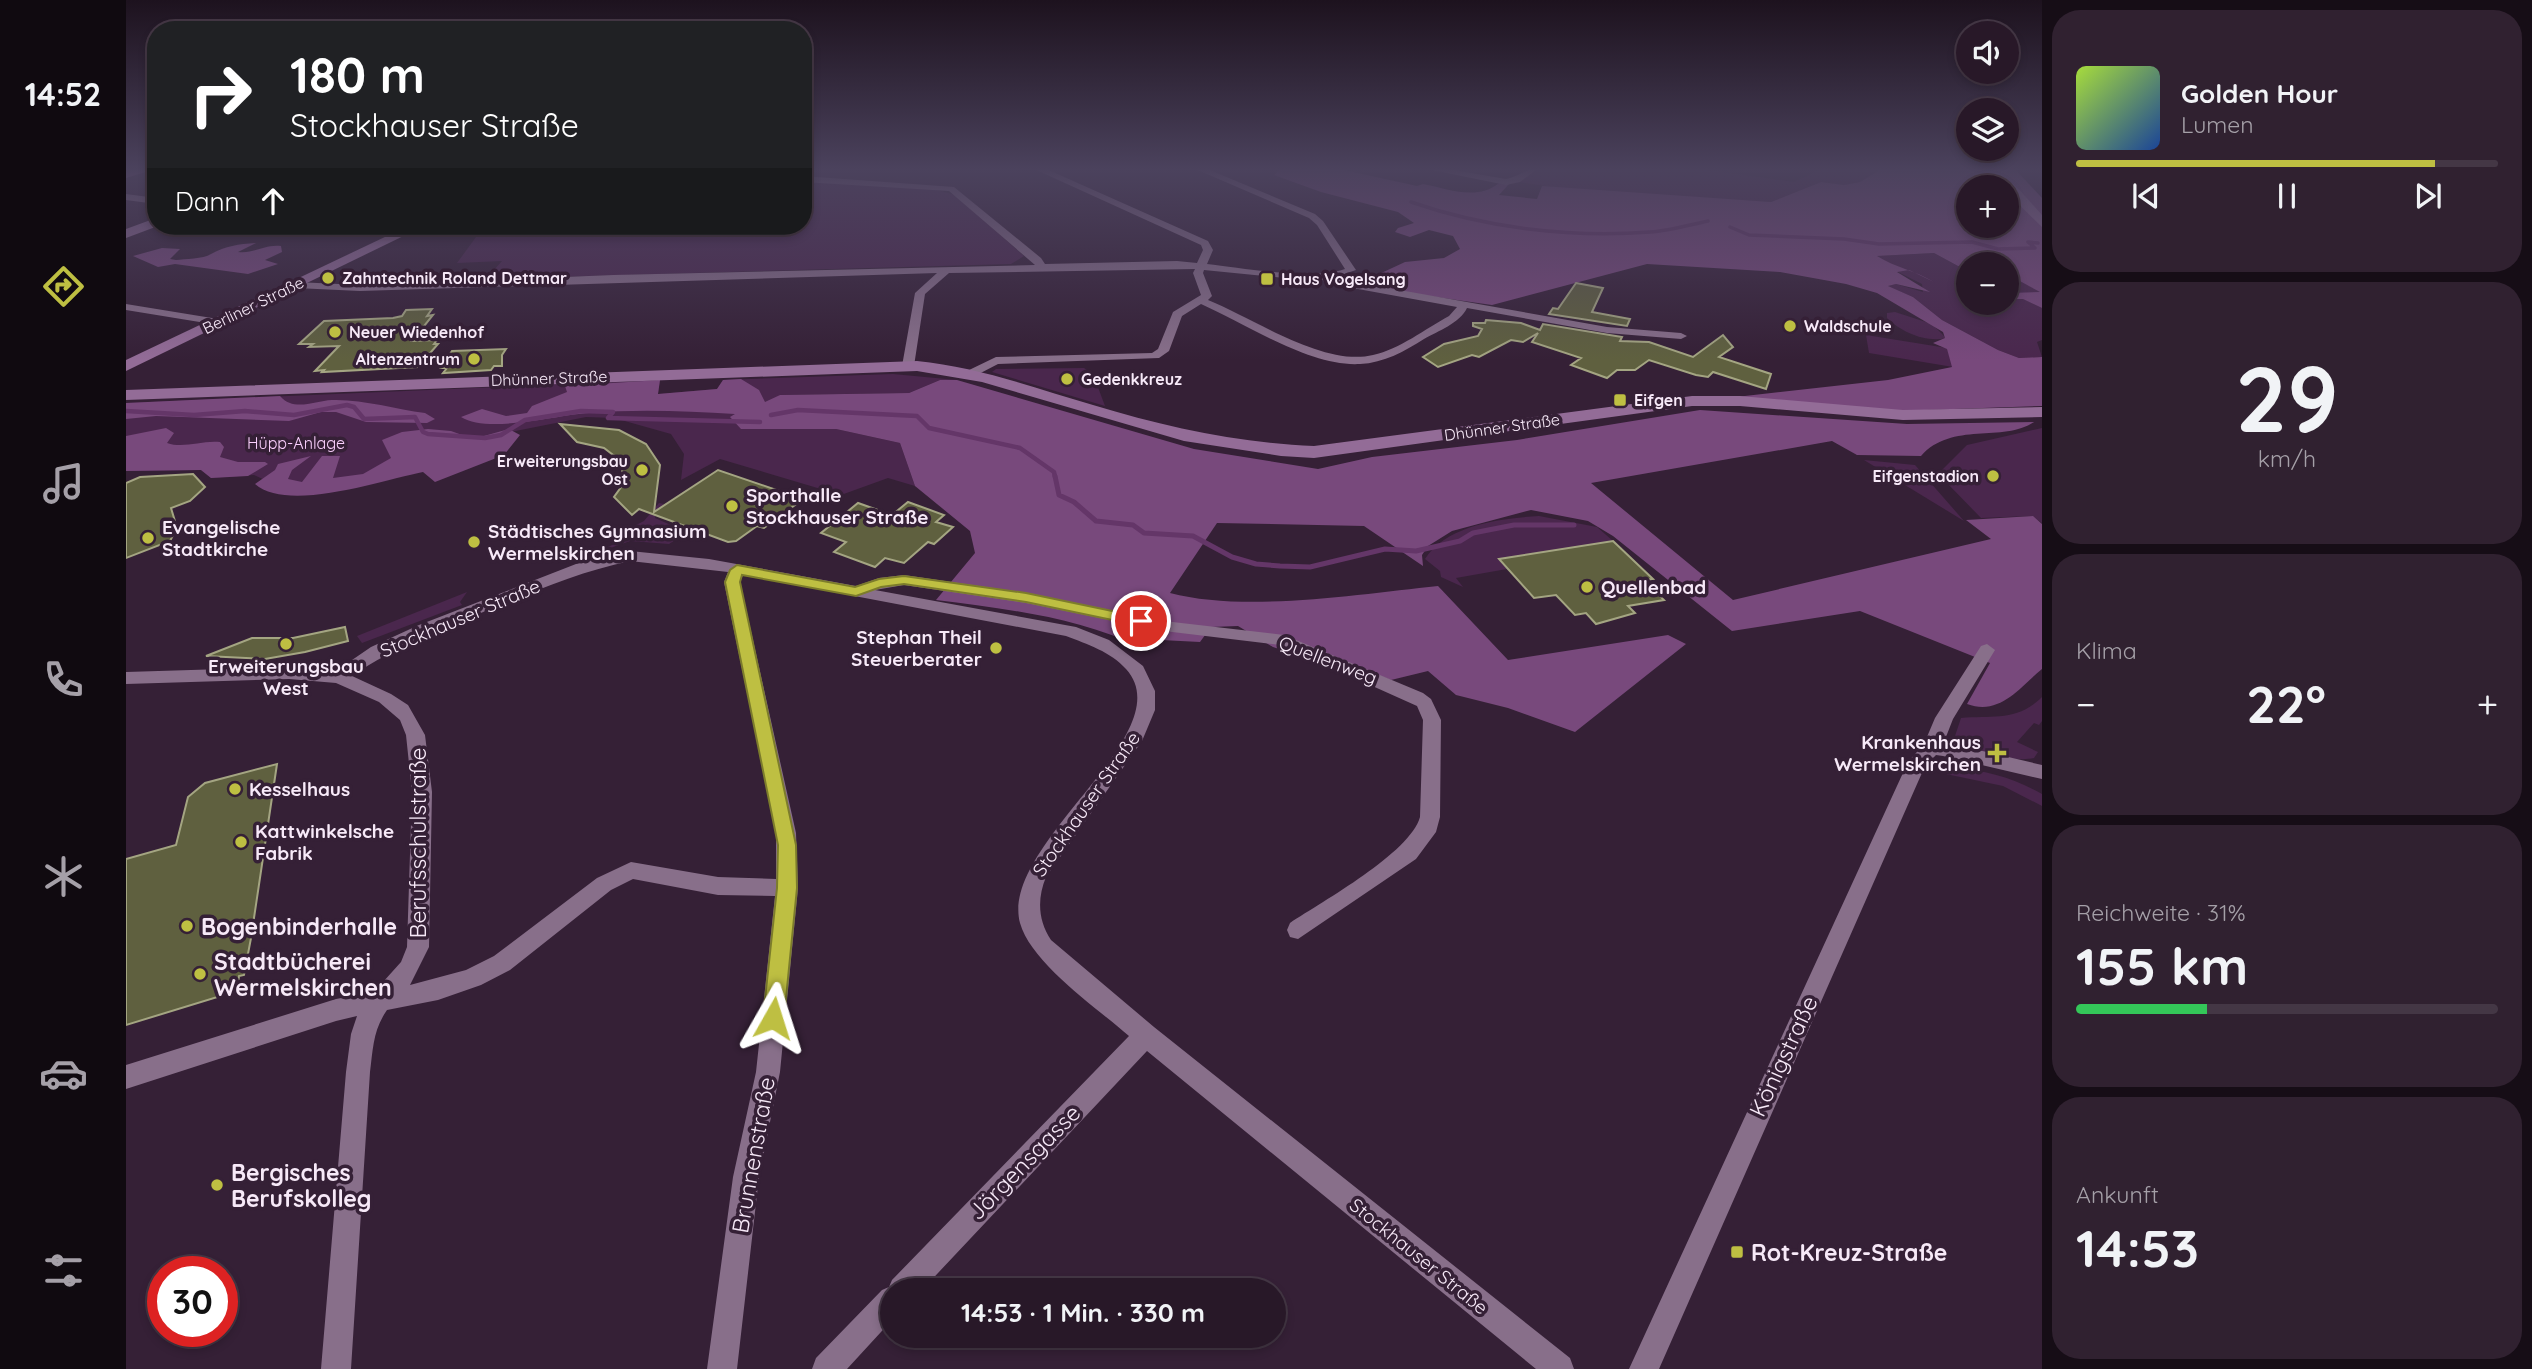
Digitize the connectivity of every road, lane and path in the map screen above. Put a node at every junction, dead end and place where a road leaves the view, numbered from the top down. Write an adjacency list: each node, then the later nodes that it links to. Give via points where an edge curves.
1 (1004, 232): 6 (street, via 1038,260)
2 (1182, 232): 5 (street, via 1208,247)
3 (1326, 232): 8 (street, via 1352,267 1345,274)
4 (399, 235): 9 (main road, Berliner Straße)
5 (1200, 266): 6 (street); 8 (street); 10 (street, via 1198,273 1207,296)
6 (1041, 268): 7 (street)
7 (946, 270): 9 (street, via 370,288); 16 (street, via 920,293)
8 (1319, 276): 11 (street, via 1339,285)
9 (296, 285): 13 (main road, Berliner Straße)
10 (1202, 301): 11 (street, via 1286,341 1353,361 1377,359 1453,318); 17 (street, Dhünner Straße, via 1177,314 1159,354 996,361)
11 (1464, 303): 14 (street, via 1607,330)
12 (126, 307): 13 (street)
13 (218, 321): 15 (main road, Berliner Straße)
14 (1681, 336)
15 (126, 366)
16 (908, 366): 17 (main road, Dhünner Straße); 18 (main road, Dhünner Straße)
17 (971, 374): 19 (main road, Dhünner Straße, via 1182,436 1290,452 1335,451 1705,400 1893,415)
18 (126, 395)
19 (2042, 412)
20 (737, 570): 21 (street, Stockhauser Straße); 23 (street, Stockhauser Straße, via 656,556 607,559 404,638); 27 (street, Brunnenstraße, via 732,582 786,833)
21 (856, 592): 28 (street, Quellenweg, via 904,580 1026,598 1164,626 1284,640 1418,697 1432,720 1426,832 1409,853); 30 (street, Stockhauser Straße, via 1083,635 1121,654 1139,674 1147,699 1142,722 1037,873 1028,909 1034,934 1043,947)
22 (1987, 650): 25 (street, Königstraße, via 1944,718)
23 (338, 677): 24 (street, via 289,673); 29 (street, Berufsschulstraße, via 400,708 413,724 419,751 418,947 405,976)
24 (126, 678)
25 (1933, 748): 26 (street); 38 (street, Königstraße, via 1917,762 1902,793)
26 (2041, 773)
27 (787, 888): 29 (street, via 718,886 631,870 604,884 502,963 438,990); 35 (street, Brunnenstraße, via 768,1072 746,1177)
28 (1298, 930)
29 (382, 1000): 31 (street, via 295,1021); 34 (street, Berufsschulstraße, via 365,1024 358,1072)
30 (1146, 1035): 32 (street, Jörgensgasse); 37 (street, Stockhauser Straße)
31 (126, 1077)
32 (913, 1278)
33 (880, 1313): 36 (street)
34 (336, 1369)
35 (722, 1369)
36 (827, 1369)
37 (1559, 1369)
38 (1644, 1369)

